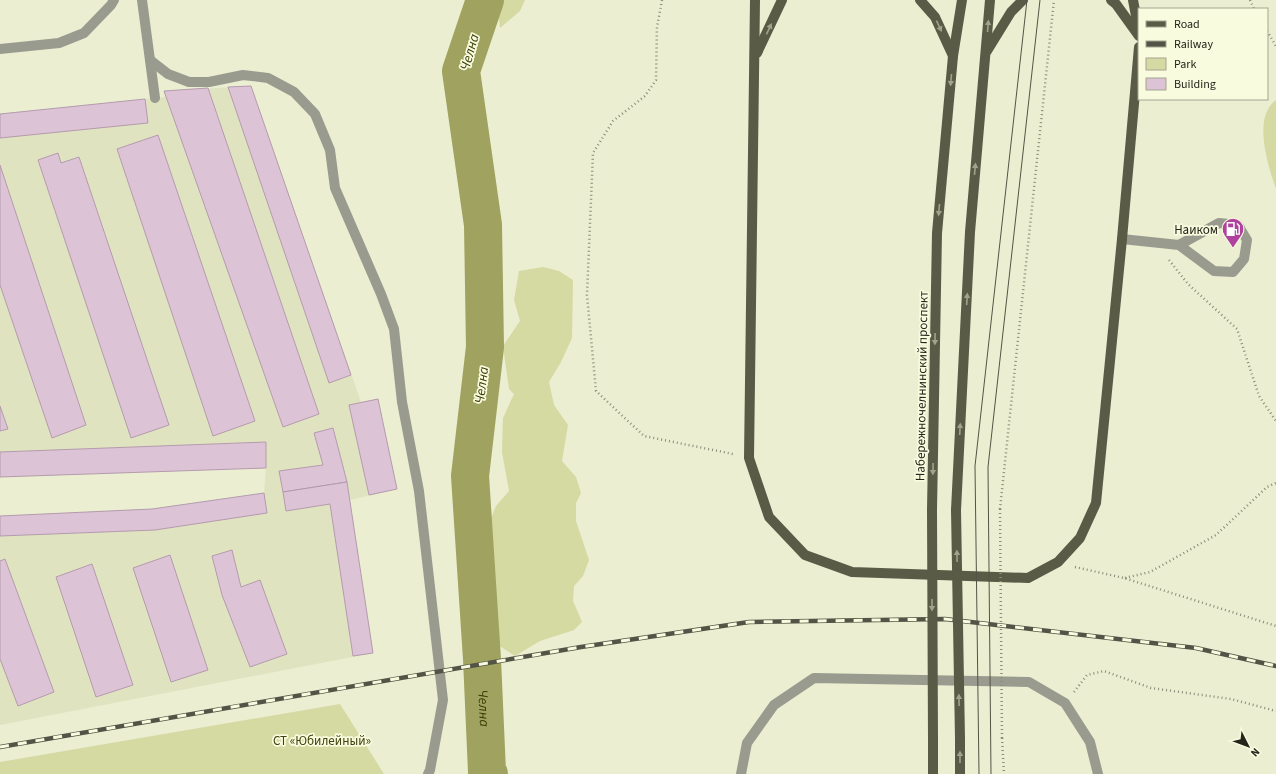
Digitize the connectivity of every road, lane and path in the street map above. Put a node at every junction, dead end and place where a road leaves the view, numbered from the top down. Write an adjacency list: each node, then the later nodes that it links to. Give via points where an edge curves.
1 (114, 0): 17 (street, via 84,33 59,43)
2 (142, 0): 22 (street)
3 (662, 0): 28 (path, via 657,27 656,80 645,96 613,121 593,153 587,295 596,391 644,436)
4 (755, 0): 20 (main road)
5 (782, 0): 20 (main road, one-way to 5)
6 (920, 0): 19 (main road, one-way to 19, via 935,17)
7 (962, 0): 19 (main road, Набережночелнинский проспект)
8 (990, 0): 18 (main road, one-way to 8)
9 (1024, 0): 18 (main road, via 1011,12)
10 (1054, 0): 39 (path, bridge, via 1000,509)
11 (1111, 0): 15 (main road)
12 (1133, 0): 13 (main road)
13 (1138, 27)
14 (1268, 33): 16 (path)
15 (1138, 35)
16 (1276, 46)
17 (0, 49)
18 (986, 52): 38 (main road, one-way to 18, bridge, via 956,510 970,232)
19 (953, 56): 37 (main road, Набережночелнинский проспект, one-way to 37, bridge, via 937,233 932,510)
20 (755, 57): 28 (main road)
21 (1138, 58): 24 (main road)
22 (150, 60): 23 (street); 35 (street, via 168,74 189,82 209,82 243,76 268,78 294,92 315,114 330,150 334,188 394,329 402,402 419,491 443,700)
23 (155, 98)
24 (1122, 239): 25 (street); 30 (main road, via 1096,503 1080,538)
25 (1154, 242): 26 (street); 27 (path, via 1188,284 1237,329 1259,396)
26 (1179, 245): 26 (street, via 1214,271 1233,272 1244,259 1248,240 1238,225 1219,223)
27 (1276, 421)
28 (750, 458): 30 (main road, via 769,517 805,555 852,572 1028,578)
29 (1276, 482): 31 (path, via 1267,486 1216,535 1150,572)
30 (1058, 562): 31 (path)
31 (1124, 578): 32 (path)
32 (1276, 626)
33 (1065, 703): 34 (path, via 1087,675 1104,671 1152,688 1231,699); 36 (street, via 1030,682 814,678 774,705 747,743); 40 (street, via 1090,742)
34 (1276, 711)
35 (428, 774)
36 (741, 774)
37 (933, 774)
38 (960, 774)
39 (1004, 774)
40 (1098, 774)

